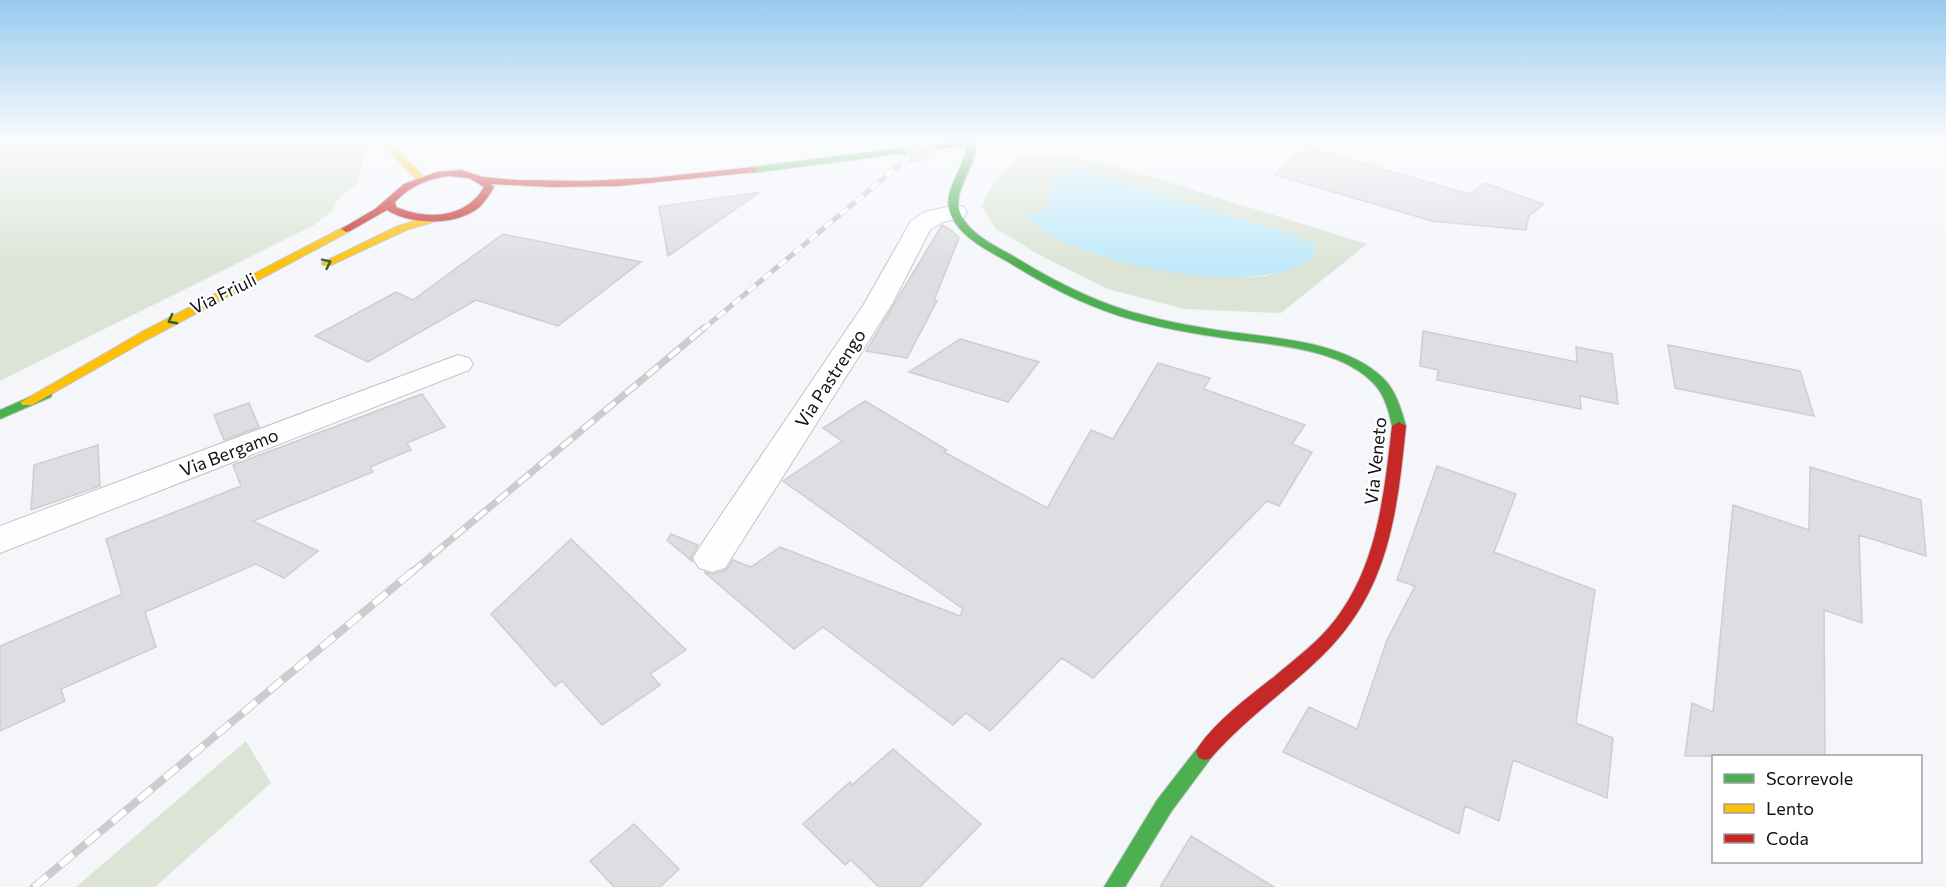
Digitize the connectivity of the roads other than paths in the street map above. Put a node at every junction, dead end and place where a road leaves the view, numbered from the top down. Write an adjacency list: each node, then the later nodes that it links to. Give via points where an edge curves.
1 (415, 183): 8 (street, Via Friuli, via 400,190)
2 (487, 183): 10 (street, via 488,192)
3 (518, 183): 4 (street, via 555,187)
4 (621, 183)
5 (654, 183): 7 (street, via 608,194)
6 (960, 183): 11 (street, via 953,198)
7 (550, 198)
8 (390, 203): 12 (street, via 391,209 405,217); 16 (street, Via Friuli, one-way to 16)
9 (490, 205): 10 (street)
10 (471, 208): 12 (street)
11 (955, 212): 19 (street, Via Pastrengo, via 934,217 920,226 873,312); 20 (street, Via Veneto, via 987,244 1088,301 1166,324 1331,354 1372,374 1396,403 1399,426 1385,532 1359,600 1329,639 1209,747 1170,798)
12 (436, 218): 13 (street, one-way to 12, via 402,228)
13 (317, 267)
14 (179, 334): 16 (street, Via Friuli)
15 (458, 364): 18 (street, Via Bergamo)
16 (27, 402): 17 (street, Via Friuli)
17 (0, 415)
18 (0, 540)
19 (712, 558)
20 (1114, 887)

